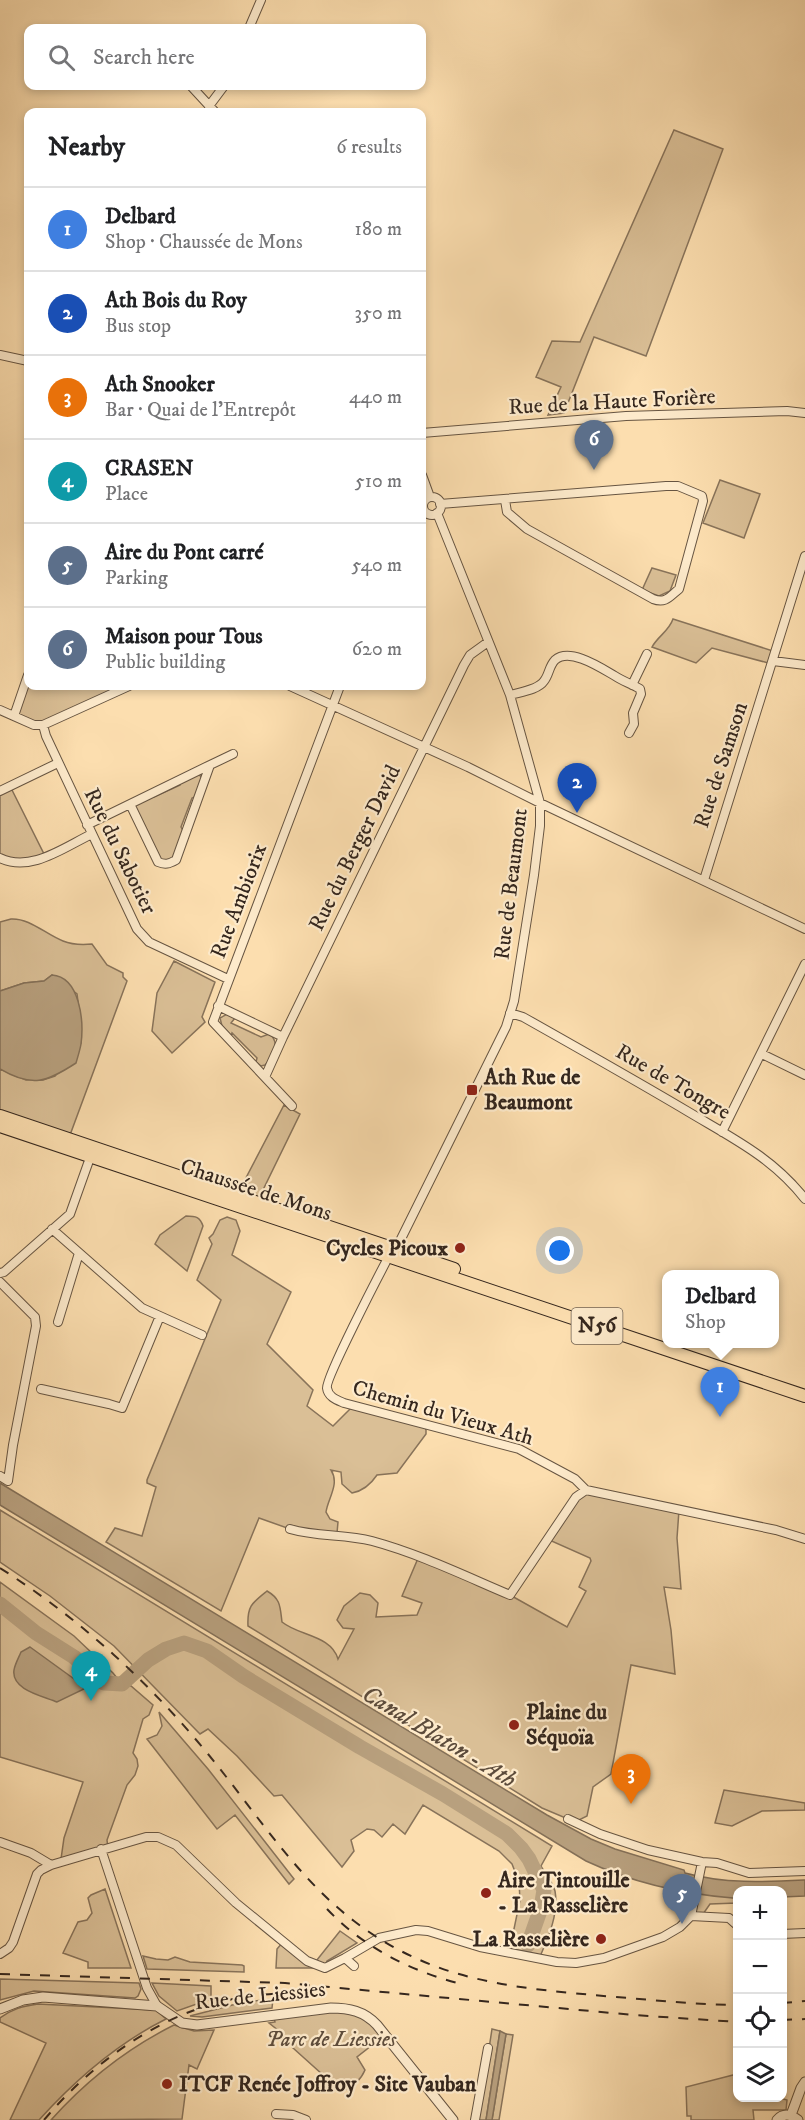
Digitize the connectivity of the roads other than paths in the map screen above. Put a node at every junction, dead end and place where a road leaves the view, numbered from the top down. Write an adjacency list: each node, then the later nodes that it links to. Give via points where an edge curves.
1 (261, 0): 2 (street)
2 (251, 24)
3 (195, 90): 5 (street)
4 (222, 90): 6 (street)
5 (211, 108)
6 (213, 108)
7 (0, 355): 8 (street)
8 (24, 360)
9 (805, 413): 10 (street, Rue de la Haute Forière, via 626,416)
10 (426, 433)
11 (426, 486): 12 (street)
12 (430, 497): 13 (street); 15 (street, via 437,498)
13 (426, 499)
14 (505, 500): 14 (street, via 678,486 702,496 703,506 679,589 662,601 527,529 507,512); 15 (street)
15 (440, 504): 17 (street)
16 (426, 512): 17 (street)
17 (436, 513): 19 (street, Rue de Beaumont)
18 (805, 556): 21 (street, Rue de Samson)
19 (488, 642): 28 (street, Rue de Beaumont); 34 (street, Rue du Berger David, via 470,655)
20 (648, 654): 23 (street)
21 (773, 661): 22 (street); 44 (street, Rue de Samson)
22 (805, 665)
23 (632, 685): 28 (street, via 606,669 567,656 554,662 543,683); 33 (street, via 641,694)
24 (24, 687): 31 (street)
25 (120, 690): 32 (street)
26 (298, 690): 29 (street)
27 (338, 690): 29 (street, Rue Ambiorix)
28 (510, 695): 39 (street, Rue de Beaumont)
29 (332, 706): 34 (street); 47 (street, Rue Ambiorix)
30 (0, 710): 31 (street)
31 (14, 716): 32 (street)
32 (43, 725): 36 (street, Rue du Sabotier)
33 (629, 733)
34 (423, 747): 39 (street); 50 (street, Rue du Berger David)
35 (233, 754): 37 (street)
36 (58, 763): 38 (street); 41 (street, Rue du Sabotier)
37 (210, 765): 40 (street); 40 (street, via 176,860 170,864 158,862)
38 (0, 791)
39 (540, 803): 44 (street); 49 (street, Rue de Beaumont, via 534,875)
40 (130, 804): 41 (street)
41 (87, 825): 42 (street, Rue du Sabotier)
42 (92, 834): 43 (street, via 29,863); 47 (street, Rue du Sabotier, via 143,936)
43 (0, 858)
44 (704, 880): 45 (street)
45 (805, 929)
46 (805, 964): 51 (street)
47 (228, 979): 48 (street, Rue Ambiorix)
48 (218, 1006): 50 (street); 53 (street, Rue Ambiorix, via 213,1022)
49 (510, 1012): 57 (street, Rue de Tongre); 62 (street, Rue de Beaumont, via 506,1027)
50 (283, 1037): 53 (street, Rue du Berger David)
51 (762, 1054): 52 (street); 57 (street)
52 (805, 1075)
53 (266, 1077): 54 (street, Rue Ambiorix)
54 (292, 1106)
55 (0, 1116): 58 (main road, Chaussée de Mons / N56)
56 (0, 1126): 58 (main road, Chaussée de Mons / N56)
57 (722, 1132): 59 (street, Rue de Tongre, via 768,1160)
58 (91, 1152): 60 (street, via 69,1214); 62 (main road, Chaussée de Mons / N56)
59 (805, 1199)
60 (52, 1229): 61 (street); 63 (street)
61 (79, 1253): 65 (street, via 142,1308); 66 (street)
62 (392, 1253): 68 (main road, Chaussée de Mons / N56); 69 (main road, Chaussée de Mons / N56); 76 (street, Chemin du Vieux Ath, via 328,1381 331,1396 344,1403 519,1449 575,1479)
63 (0, 1273)
64 (0, 1282): 75 (street, via 35,1317 36,1326 8,1481)
65 (160, 1316): 67 (street); 73 (street, via 122,1408)
66 (58, 1322)
67 (202, 1335)
68 (662, 1340)
69 (662, 1346)
70 (666, 1348): 74 (main road, Chaussée de Mons / N56)
71 (686, 1348): 72 (main road)
72 (805, 1388)
73 (41, 1389)
74 (805, 1396)
75 (0, 1476)
76 (586, 1490): 77 (street, via 576,1497 510,1596 423,1557 358,1539); 78 (street, Chemin du Vieux Ath)
77 (290, 1529)
78 (805, 1539)
79 (568, 1819): 82 (street, via 648,1850)
80 (0, 1842): 83 (street)
81 (101, 1849): 83 (street); 90 (street, via 146,1837 158,1837 176,1845 236,1903 307,1961 325,1968); 92 (street, via 147,1988)
82 (702, 1862): 84 (street, via 749,1873); 85 (street)
83 (51, 1865): 89 (street, via 37,1874 13,1942)
84 (805, 1871)
85 (691, 1916): 86 (street, via 729,1917); 90 (street, via 663,1937 604,1958 576,1963 480,1947 416,1930 379,1938)
86 (733, 1921)
87 (805, 1933): 88 (street)
88 (787, 1934)
89 (0, 1954)
90 (345, 1958): 91 (street)
91 (354, 1966)
92 (157, 2006): 93 (street, via 43,1997); 99 (street, Rue de Liessies, via 182,2023 196,2025 331,2008 362,2013 377,2025)
93 (0, 2009)
94 (488, 2048): 100 (street)
95 (805, 2082): 97 (street)
96 (276, 2114): 98 (street)
97 (794, 2118): 101 (street, via 782,2116)
98 (306, 2120)
99 (453, 2120)
100 (475, 2120)
101 (777, 2120)

